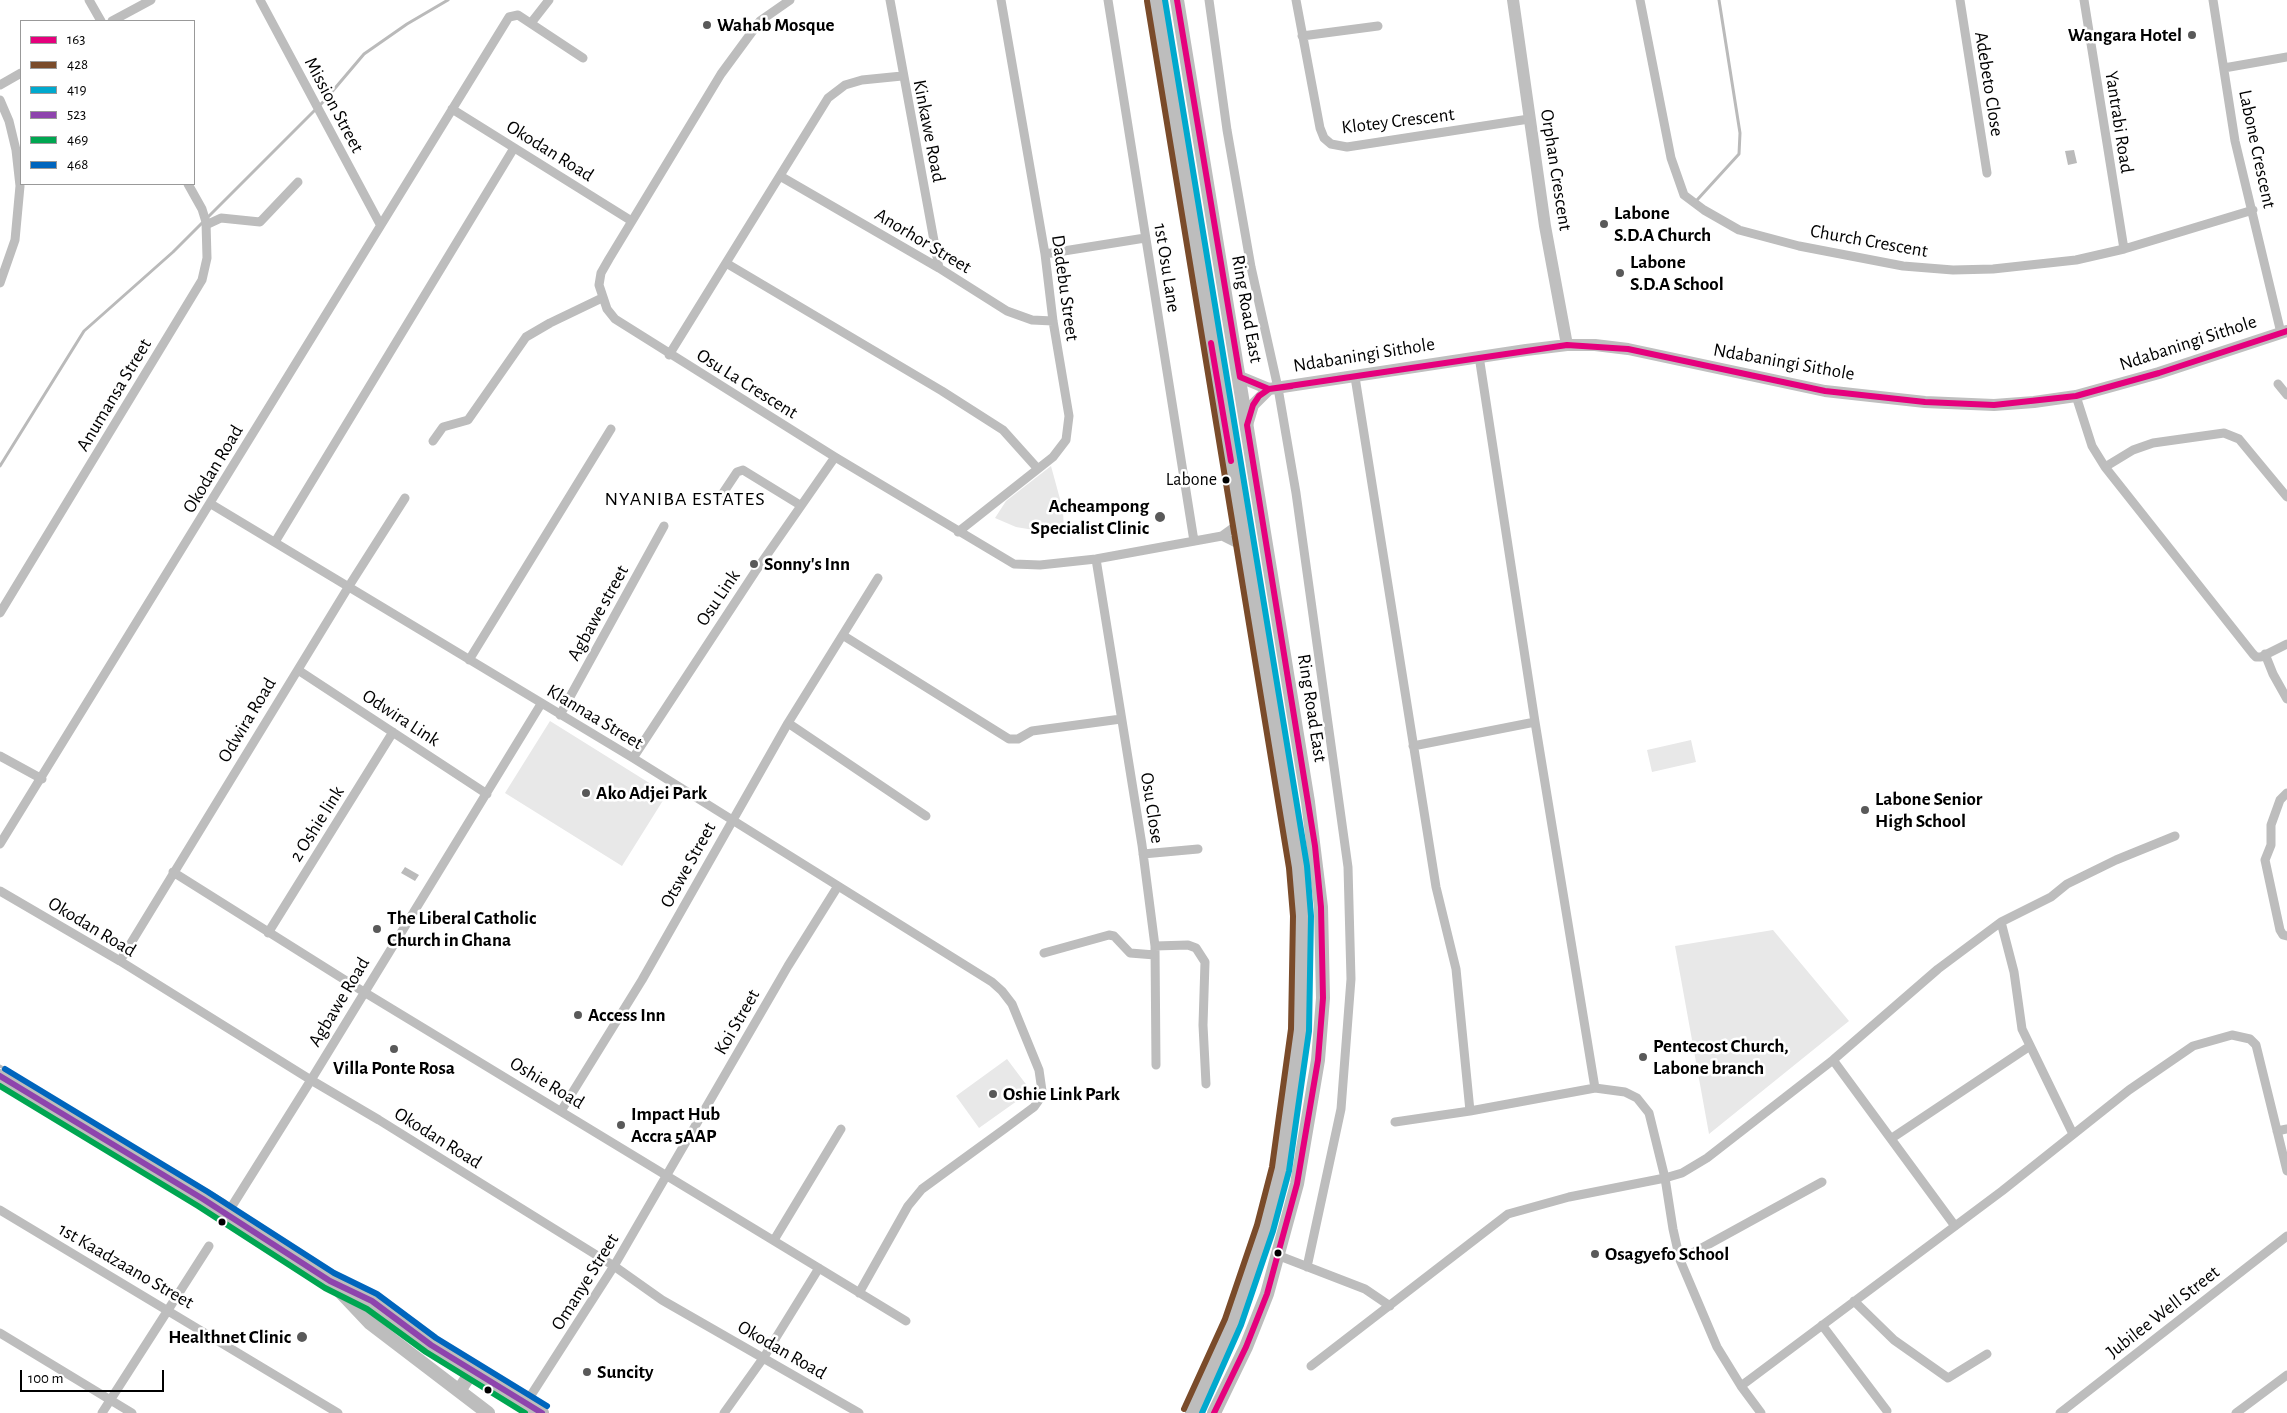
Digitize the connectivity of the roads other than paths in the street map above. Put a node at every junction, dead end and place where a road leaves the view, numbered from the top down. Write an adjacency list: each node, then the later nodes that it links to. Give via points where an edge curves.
1 (89, 0): 18 (street)
2 (151, 0): 19 (street)
3 (260, 0): 40 (street, Mission Street)
4 (549, 0): 20 (street)
5 (790, 0): 38 (street, Osu La Crescent, via 774,9 749,34)
6 (890, 0): 27 (street, Kinkawe Road)
7 (1001, 0): 43 (street, Dadebu Street)
8 (1108, 0): 41 (street, 1st Osu Lane)
9 (1156, 0): 70 (main road, Ring Road East)
10 (1177, 0): 53 (main road, Ring Road East)
11 (1210, 0): 56 (street, via 1227,130)
12 (1296, 0): 22 (street, Klotey Crescent)
13 (1513, 0): 31 (street, Orphan Crescent)
14 (1640, 0): 42 (street, Church Crescent, via 1672,158 1684,195 1738,230 1799,246 1903,266 1953,270 2076,260)
15 (1960, 0): 33 (street, Adebeto Close)
16 (2084, 0): 42 (street, Yantrabi Road)
17 (2213, 0): 25 (street, Labone Crescent)
18 (100, 20)
19 (114, 20)
20 (531, 23): 24 (street, Okodan Road); 30 (street, Okodan Road, via 518,14 509,17)
21 (1378, 26): 22 (street)
22 (1302, 36): 31 (street, Klotey Crescent, via 1320,128 1324,138 1337,146)
23 (2287, 57): 25 (street)
24 (583, 58)
25 (2224, 68): 37 (street, Labone Crescent, via 2235,141)
26 (20, 74): 28 (street)
27 (902, 76): 34 (street, via 862,80 836,91 828,98); 45 (street, Kinkawe Road)
28 (0, 85)
29 (0, 100): 46 (street, via 16,150 20,186 15,240)
30 (452, 109): 32 (street, Okodan Road); 40 (street, Okodan Road)
31 (1529, 119): 50 (street, Orphan Crescent)
32 (514, 148): 38 (street, Okodan Road); 75 (street)
33 (1987, 173)
34 (780, 176): 44 (street); 45 (street, Anorhor Street)
35 (298, 182): 39 (street, via 260,222 221,218)
36 (189, 185): 39 (street, Anumansa Street, via 202,208)
37 (2253, 210): 42 (street, Church Crescent); 49 (street, Labone Crescent)
38 (630, 220): 47 (street, Osu La Crescent, via 601,273)
39 (206, 223): 80 (street, Anumansa Street, via 207,258 202,280)
40 (380, 224): 68 (street, Okodan Road)
41 (1145, 238): 43 (street); 74 (street, 1st Osu Lane)
42 (2124, 249)
43 (1045, 254): 48 (street, Dadebu Street)
44 (726, 263): 51 (street); 64 (street, via 1003,430)
45 (939, 268): 48 (street, Anorhor Street, via 1007,311 1032,320)
46 (0, 283)
47 (602, 298): 51 (street, Osu La Crescent, via 615,319); 61 (street, via 526,337 468,420 443,427)
48 (1053, 321): 64 (street, Dadebu Street, via 1070,416 1066,440)
49 (2284, 332): 58 (street, Ndabaningi Sithole)
50 (1567, 344): 52 (street, Ndabaningi Sithole); 58 (street, Ndabaningi Sithole, via 1628,350 1825,390 1925,402 1994,405)
51 (669, 355): 62 (street, Osu La Crescent)
52 (1480, 356): 54 (street, Ndabaningi Sithole); 90 (street)
53 (1240, 377): 56 (street); 59 (main road, Ring Road East)
54 (1355, 377): 56 (street, Ndabaningi Sithole); 93 (street)
55 (2278, 384): 57 (street)
56 (1273, 388): 59 (street, via 1253,405); 145 (street, via 1296,493 1348,867 1351,979 1341,1109)
57 (2287, 395)
58 (2076, 396): 63 (street, via 2092,446)
59 (1248, 425): 123 (main road, Ring Road East, via 1315,846 1321,907 1323,998)
60 (612, 429): 84 (street)
61 (432, 441)
62 (835, 457): 69 (street, Osu Link); 72 (street, Osu La Crescent)
63 (2105, 468): 66 (street, via 2133,450 2154,443 2224,433 2239,439); 83 (street, via 2253,654 2256,657)
64 (1038, 469): 72 (street, Dadebu Street)
65 (723, 494): 69 (street, via 737,472 743,470)
66 (2287, 497)
67 (405, 498): 79 (street, Odwira Road)
68 (211, 504): 75 (street, Klannaa Street); 96 (street, Okodan Road)
69 (800, 505): 95 (street, Osu Link)
70 (1240, 523): 73 (street, Osu La Crescent); 76 (main road, Ring Road East)
71 (664, 526): 88 (street, Agbawe street)
72 (958, 532): 77 (street, Osu La Crescent, via 1014,564 1040,566)
73 (1222, 536): 74 (street, Osu La Crescent); 76 (street)
74 (1194, 541): 77 (street, Osu La Crescent)
75 (275, 542): 79 (street, Klannaa Street)
76 (1244, 547): 121 (main road, Ring Road East, via 1301,894 1301,996)
77 (1096, 559): 89 (street, Osu Close)
78 (878, 578): 81 (street, Otswe Street)
79 (349, 586): 84 (street, Klannaa Street); 85 (street, Odwira Road)
80 (0, 613)
81 (844, 636): 89 (street, via 1009,739 1018,739 1032,731); 91 (street, Otswe Street)
82 (2287, 644): 83 (street)
83 (2265, 654): 86 (street)
84 (469, 660): 87 (street, Klannaa Street)
85 (298, 670): 92 (street, Odwira Link); 105 (street, Odwira Road)
86 (2287, 699)
87 (541, 704): 88 (street, Klannaa Street); 98 (street, Agbawe Road)
88 (560, 715): 95 (street, Klannaa Street)
89 (1120, 720): 104 (street, Osu Close)
90 (1535, 722): 93 (street); 122 (street)
91 (788, 723): 99 (street); 100 (street, Otswe Street)
92 (393, 732): 98 (street, Odwira Link); 109 (street, 2 Oshie link)
93 (1413, 746): 125 (street, via 1436,887 1456,969)
94 (0, 756): 96 (street)
95 (633, 758): 100 (street, Klannaa Street)
96 (42, 779): 102 (street, Okodan Road)
97 (2287, 793): 110 (street, via 2280,800 2271,825 2271,845 2265,860 2280,930)
98 (487, 794): 114 (street, Agbawe Road)
99 (926, 816)
100 (732, 821): 106 (street, Klannaa Street); 124 (street, Otswe Street, via 642,980)
101 (2175, 836): 108 (street, via 2067,884 2051,897)
102 (0, 844)
103 (1198, 849): 104 (street)
104 (1143, 854): 111 (street, Osu Close)
105 (173, 872): 109 (street, Oshie Road); 113 (street, Odwira Road)
106 (838, 886): 133 (street, Koi Street, via 788,966); 148 (street, Klannaa Street, via 992,982 1012,1004 1039,1070 1042,1091 1034,1107 922,1189 908,1206)
107 (0, 891): 113 (street, Okodan Road)
108 (2001, 922): 115 (street, via 2014,972 2022,1029); 116 (street, via 1938,969)
109 (268, 933): 114 (street, Oshie Road)
110 (2287, 936)
111 (1155, 950): 112 (street, via 1130,954 1114,936 1109,935); 117 (street, Osu Close); 120 (street, via 1188,945 1196,948 1205,962 1203,1025)
112 (1044, 953)
113 (120, 961): 119 (street, Okodan Road)
114 (364, 992): 119 (street, Agbawe Road); 124 (street, Oshie Road)
115 (2030, 1046): 130 (street); 131 (street)
116 (1833, 1060): 131 (street); 134 (street, via 1707,1158 1682,1173)
117 (1156, 1065)
118 (0, 1076): 137 (main road)
119 (311, 1080): 137 (street, Agbawe Road); 144 (street, Okodan Road)
120 (1206, 1084)
121 (1293, 1088): 123 (main road, via 1304,1086); 172 (main road, Ring Road East, via 1281,1169 1265,1228 1233,1322)
122 (1595, 1088): 125 (street); 134 (street, via 1626,1092 1637,1098 1649,1113)
123 (1313, 1090): 142 (main road, Ring Road East, via 1297,1184)
124 (561, 1110): 133 (street, Oshie Road)
125 (1470, 1111): 126 (street)
126 (1396, 1122)
127 (841, 1129): 140 (street)
128 (2287, 1129): 129 (street)
129 (2276, 1131): 130 (street, via 2256,1045 2250,1039 2232,1035 2193,1046); 132 (street)
130 (2073, 1134): 138 (street)
131 (1892, 1138): 138 (street)
132 (2287, 1171)
133 (668, 1176): 140 (street, Oshie Road); 144 (street, Omanye Street)
134 (1665, 1178): 143 (street); 150 (street, via 1569,1197 1508,1214)
135 (1822, 1182): 143 (street)
136 (0, 1210): 151 (street, 1st Kaadzaano Street)
137 (227, 1214): 147 (main road)
138 (1955, 1226): 149 (street)
139 (2287, 1236): 175 (street, Jubilee Well Street)
140 (774, 1240): 146 (street, Oshie Road)
141 (209, 1246): 151 (street)
142 (1278, 1255): 145 (street); 173 (main road, Ring Road East, via 1246,1347)
143 (1680, 1260): 160 (street, via 1717,1347)
144 (614, 1266): 156 (street, Okodan Road, via 662,1300); 163 (street, Omanye Street)
145 (1307, 1267): 150 (street, via 1365,1289)
146 (819, 1268): 148 (street, Oshie Road); 156 (street)
147 (330, 1282): 158 (main road, via 372,1301); 161 (main road, via 370,1323)
148 (859, 1293): 152 (street, Oshie Road)
149 (1854, 1301): 153 (street); 155 (street, via 1894,1340 1948,1378)
150 (1390, 1306): 157 (street)
151 (168, 1309): 162 (street); 167 (street, 1st Kaadzaano Street)
152 (906, 1321)
153 (1822, 1325): 160 (street); 164 (street)
154 (0, 1333): 162 (street)
155 (1987, 1354)
156 (764, 1357): 170 (street); 171 (street, Okodan Road)
157 (1311, 1366)
158 (472, 1371): 161 (main road); 163 (main road)
159 (2287, 1375): 176 (street)
160 (1741, 1386): 174 (street)
161 (459, 1391): 168 (main road)
162 (111, 1400): 165 (street); 166 (street)
163 (526, 1403): 169 (main road)
164 (1887, 1411)
165 (102, 1413)
166 (132, 1413)
167 (338, 1413)
168 (488, 1413)
169 (542, 1413)
170 (724, 1413)
171 (859, 1413)
172 (1192, 1413)
173 (1214, 1413)
174 (1761, 1413)
175 (2060, 1413)
176 (2236, 1413)

